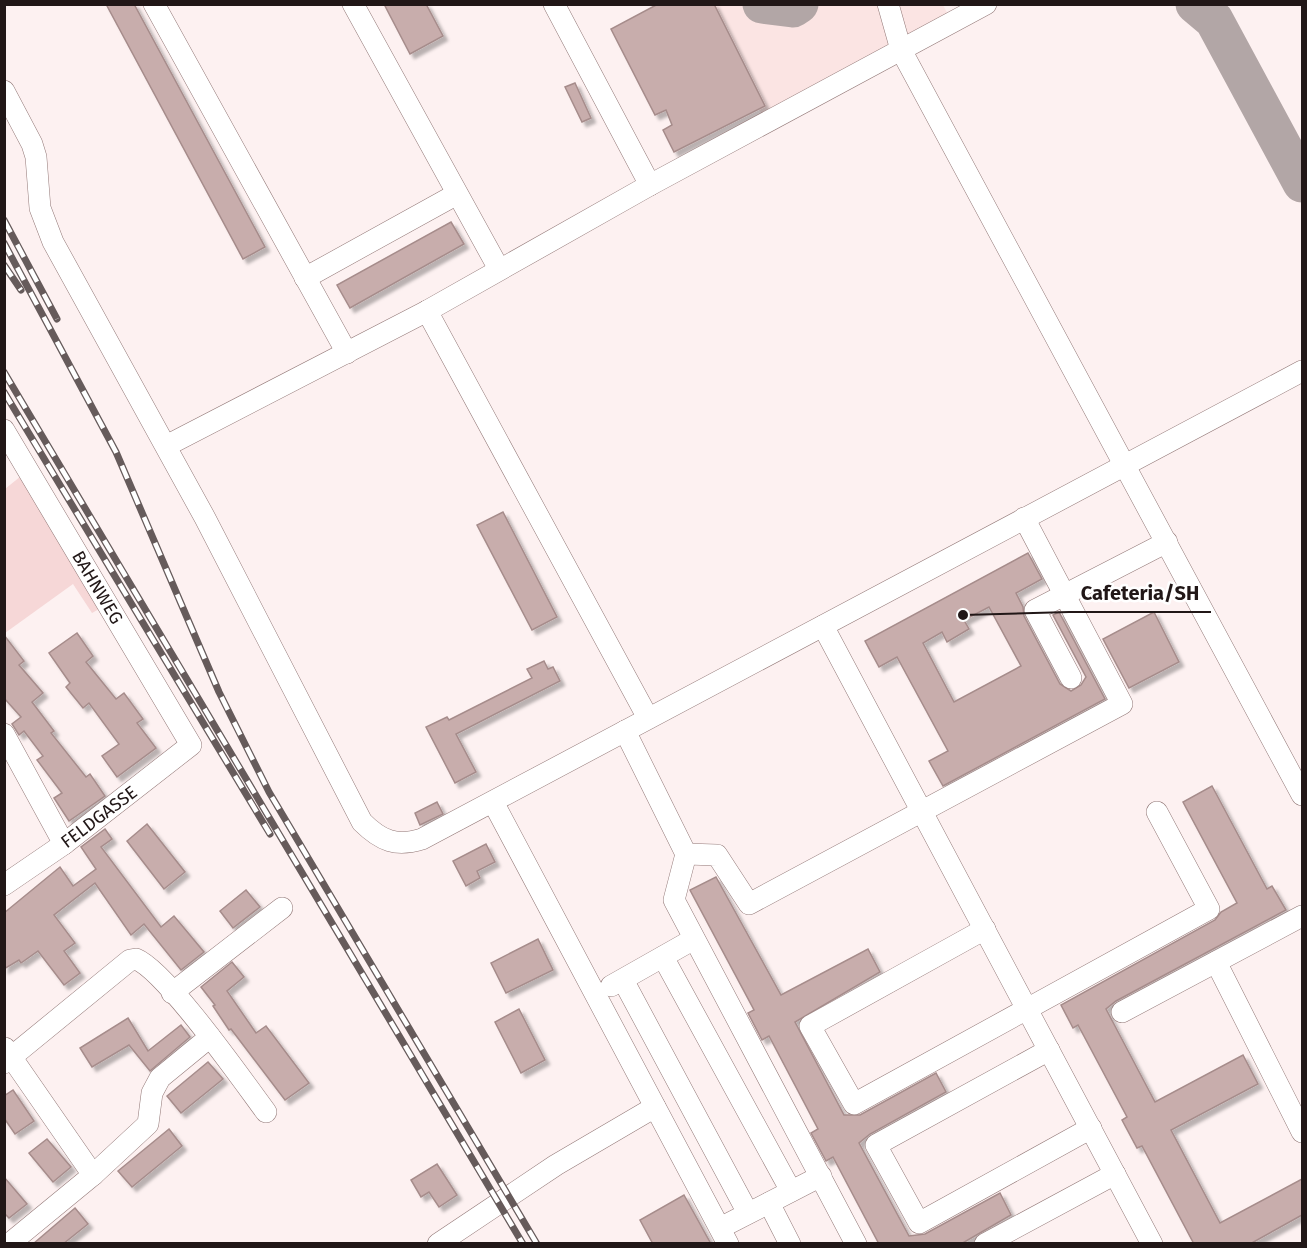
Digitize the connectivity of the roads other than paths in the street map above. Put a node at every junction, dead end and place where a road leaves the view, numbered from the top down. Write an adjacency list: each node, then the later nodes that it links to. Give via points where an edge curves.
1 (154, 4): 11 (street)
2 (352, 4): 9 (street)
3 (554, 4): 8 (street)
4 (888, 4): 6 (street)
5 (986, 4): 6 (street)
6 (901, 50): 8 (street); 17 (street)
7 (4, 91): 16 (street, via 33,144 45,225)
8 (650, 185): 10 (street)
9 (457, 194): 10 (street); 11 (street)
10 (499, 269): 12 (street)
11 (305, 278): 13 (street)
12 (427, 311): 13 (street); 23 (street)
13 (346, 353): 16 (street)
14 (1302, 371): 17 (street)
15 (4, 430): 26 (street, BAHNWEG)
16 (166, 446): 28 (street, via 362,822 375,835 405,844)
17 (1127, 465): 18 (street); 19 (street)
18 (1024, 518): 20 (street); 21 (street)
19 (1167, 542): 20 (street); 27 (street)
20 (1064, 595): 22 (street, via 1035,610); 29 (street, via 1122,704)
21 (823, 626): 23 (street); 29 (street)
22 (1071, 678)
23 (648, 718): 24 (street)
24 (625, 731): 28 (street); 32 (street)
25 (4, 734): 31 (street)
26 (191, 745): 31 (street, FELDGASSE)
27 (1302, 795)
28 (493, 802): 42 (street)
29 (921, 810): 32 (street, via 749,904 717,855); 36 (street)
30 (1157, 812): 43 (street, via 1209,909)
31 (64, 844): 33 (street, FELDGASSE)
32 (686, 854): 37 (street, via 674,900)
33 (4, 885)
34 (282, 908): 41 (street)
35 (1302, 916): 39 (street)
36 (985, 929): 43 (street); 43 (street, via 810,1026 854,1104)
37 (694, 939): 38 (street); 54 (street)
38 (663, 957): 40 (street); 55 (street)
39 (1215, 962): 44 (street); 51 (street)
40 (622, 980): 42 (street); 57 (street)
41 (172, 993): 45 (street); 47 (street, via 150,969 136,959 130,960)
42 (596, 995): 48 (street)
43 (1027, 1008): 46 (street)
44 (1122, 1012)
45 (210, 1037): 49 (street); 53 (street, via 160,1078 152,1093 148,1124)
46 (1049, 1050): 50 (street); 50 (street, via 876,1145 919,1223)
47 (7, 1056): 53 (street)
48 (655, 1107): 58 (street); 60 (street, via 556,1165)
49 (266, 1112)
50 (1091, 1128): 52 (street)
51 (1302, 1132)
52 (1115, 1174): 63 (street); 64 (street)
53 (93, 1175): 59 (street)
54 (821, 1176): 55 (street); 62 (street)
55 (791, 1191): 56 (street)
56 (769, 1203): 57 (street); 61 (street)
57 (748, 1213): 58 (street)
58 (724, 1236)
59 (9, 1244)
60 (438, 1244)
61 (790, 1244)
62 (855, 1244)
63 (985, 1244)
64 (1152, 1244)

